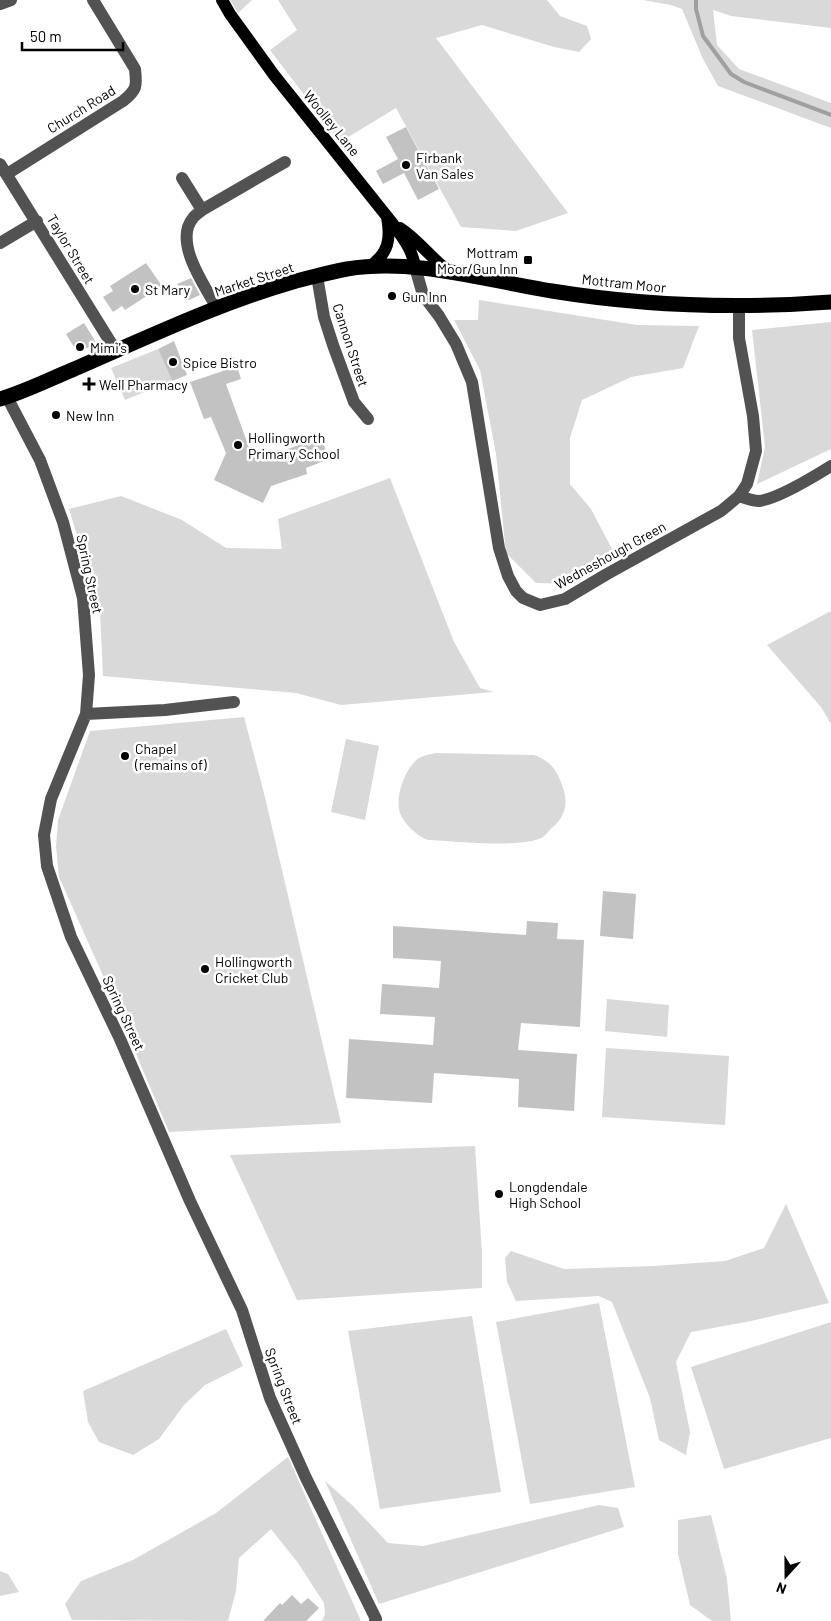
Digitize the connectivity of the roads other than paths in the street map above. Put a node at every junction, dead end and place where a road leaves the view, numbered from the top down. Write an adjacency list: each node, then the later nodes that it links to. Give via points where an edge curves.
1 (11, 0): 4 (street)
2 (93, 0): 6 (street, Church Road, via 135,69 133,93)
3 (222, 0): 10 (main road, Woolley Lane, via 274,75)
4 (0, 4)
5 (285, 162): 8 (street)
6 (3, 169): 9 (street, Taylor Street)
7 (182, 178): 8 (street)
8 (202, 210): 18 (street, via 192,218 186,234 189,256)
9 (36, 221): 11 (street); 19 (street, Taylor Street)
10 (390, 221): 12 (main road, via 387,246); 13 (main road, Woolley Lane, via 408,245); 14 (main road)
11 (0, 243)
12 (369, 267): 13 (highway, Market Street); 15 (highway, Market Street)
13 (415, 267): 14 (highway, Mottram Moor); 23 (street, Wedneshough Green, via 423,295 456,344 472,382 498,548 508,576 523,598 540,605 565,599 721,511)
14 (450, 272): 17 (highway, Mottram Moor, via 626,302)
15 (317, 276): 18 (highway, Market Street); 21 (street, Cannon Street, via 333,345 354,402)
16 (831, 302): 17 (highway, Mottram Moor)
17 (739, 306): 23 (street, Wedneshough Green, via 739,338 756,451 747,484)
18 (217, 308): 19 (highway, Market Street)
19 (116, 351): 20 (highway, Market Street)
20 (4, 398): 25 (street, Spring Street, via 40,460 63,522 83,598 89,675)
21 (368, 419)
22 (831, 466): 23 (street, via 769,498 757,501)
23 (739, 496)
24 (234, 702): 25 (street)
25 (86, 714): 26 (street, Spring Street, via 51,799 44,835 46,866 71,937 242,1310 270,1398)
26 (376, 1621)

